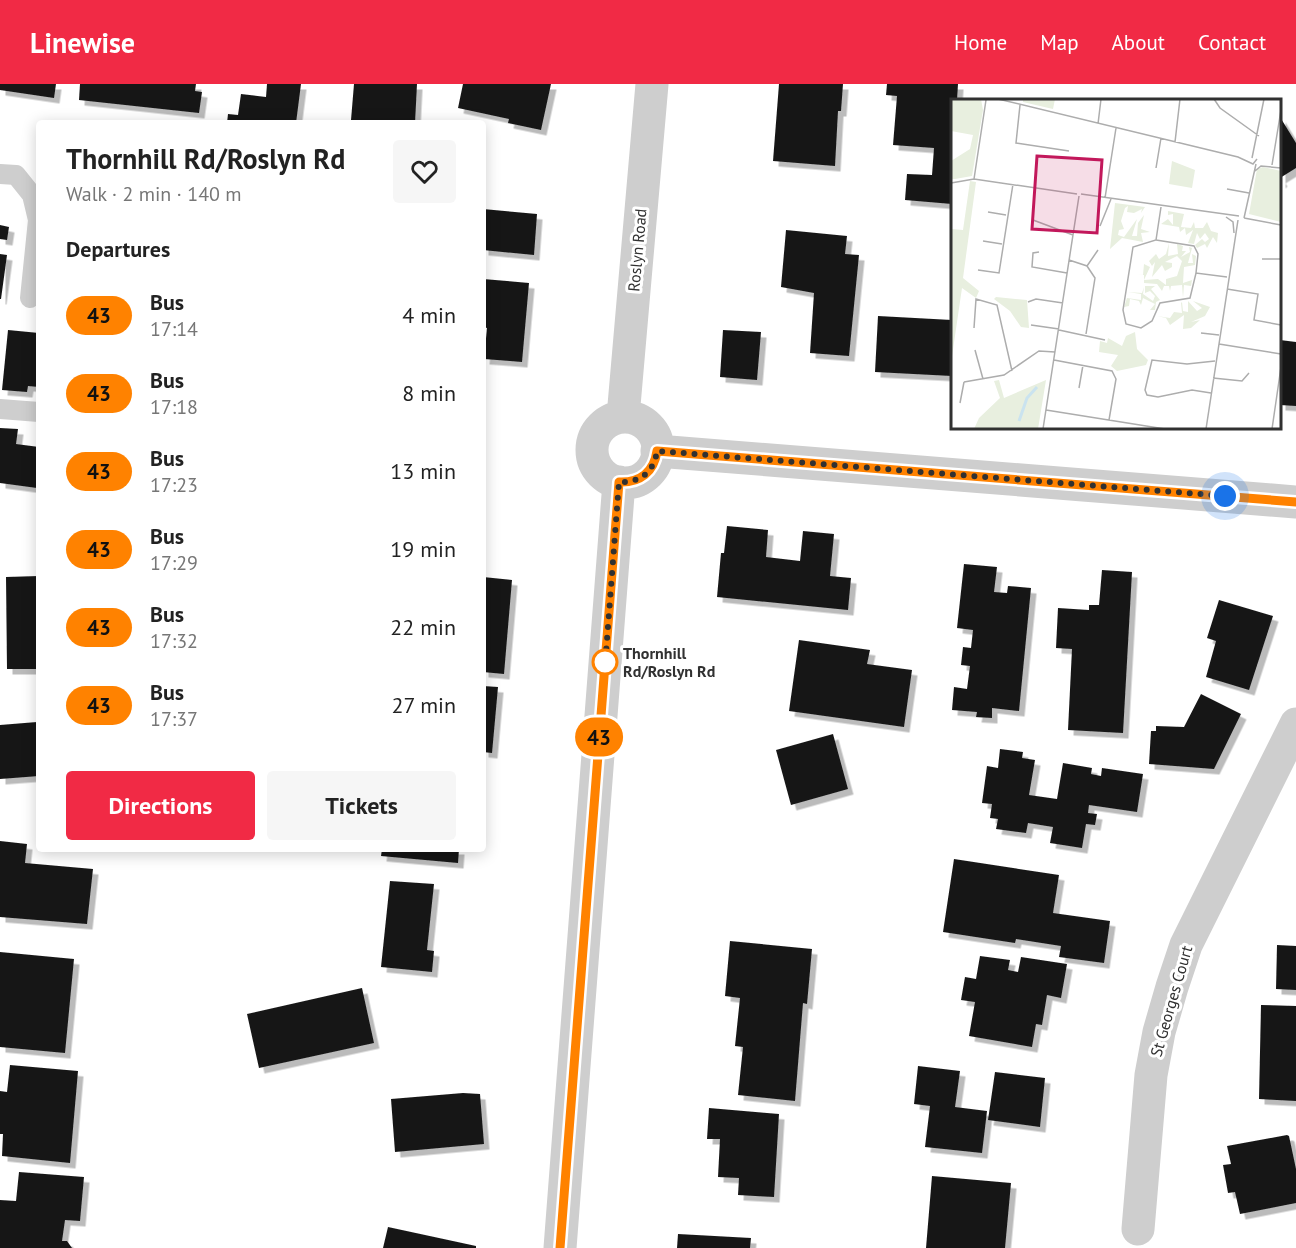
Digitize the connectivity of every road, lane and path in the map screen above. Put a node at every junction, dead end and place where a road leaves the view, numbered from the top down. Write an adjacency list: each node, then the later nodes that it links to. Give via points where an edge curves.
1 (651, 84): 8 (street, Roslyn Road)
2 (0, 174): 3 (lane, via 16,175 32,195)
3 (36, 212)
4 (36, 240): 5 (lane)
5 (30, 298)
6 (0, 409): 7 (lane)
7 (36, 412)
8 (623, 417): 9 (street, via 648,426 657,442); 10 (street, via 603,424 592,442 594,464 609,479)
9 (657, 451): 10 (street, via 650,471 630,483); 11 (street)
10 (619, 482): 14 (street)
11 (1296, 502)
12 (1296, 724): 13 (street, St Georges Court, via 1186,945 1172,987 1151,1075)
13 (1138, 1229)
14 (560, 1248)

